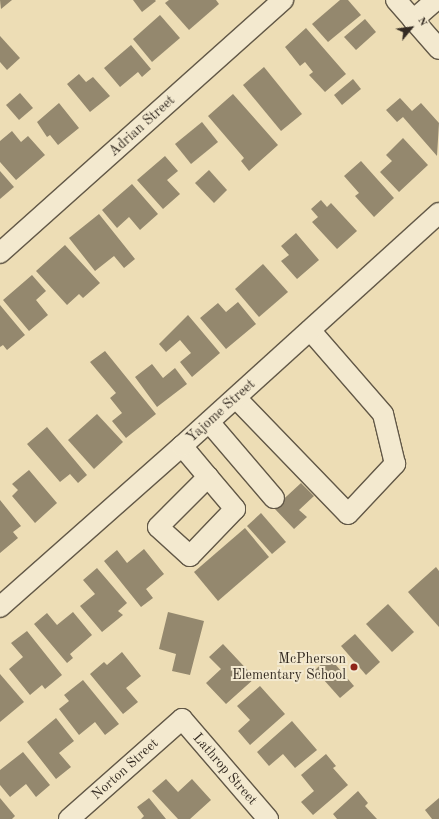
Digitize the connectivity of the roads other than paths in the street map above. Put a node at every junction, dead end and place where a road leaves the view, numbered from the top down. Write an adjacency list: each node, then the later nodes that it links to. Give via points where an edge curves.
1 (284, 0): 7 (street, Adrian Street)
2 (396, 0): 4 (street)
3 (436, 0): 4 (street)
4 (413, 20): 5 (street)
5 (439, 49)
6 (439, 213): 8 (street, Yajome Street)
7 (0, 253)
8 (310, 330): 9 (street, Yajome Street); 9 (street, via 383,414 395,464 348,514)
9 (236, 398): 10 (street, Yajome Street)
10 (209, 422): 11 (street, Yajome Street); 13 (street)
11 (182, 446): 12 (street); 14 (street, Yajome Street)
12 (208, 477)
13 (274, 498)
14 (0, 607)
15 (182, 719): 16 (street, Norton Street); 17 (street, Lathrop Street)
16 (69, 819)
17 (268, 819)

